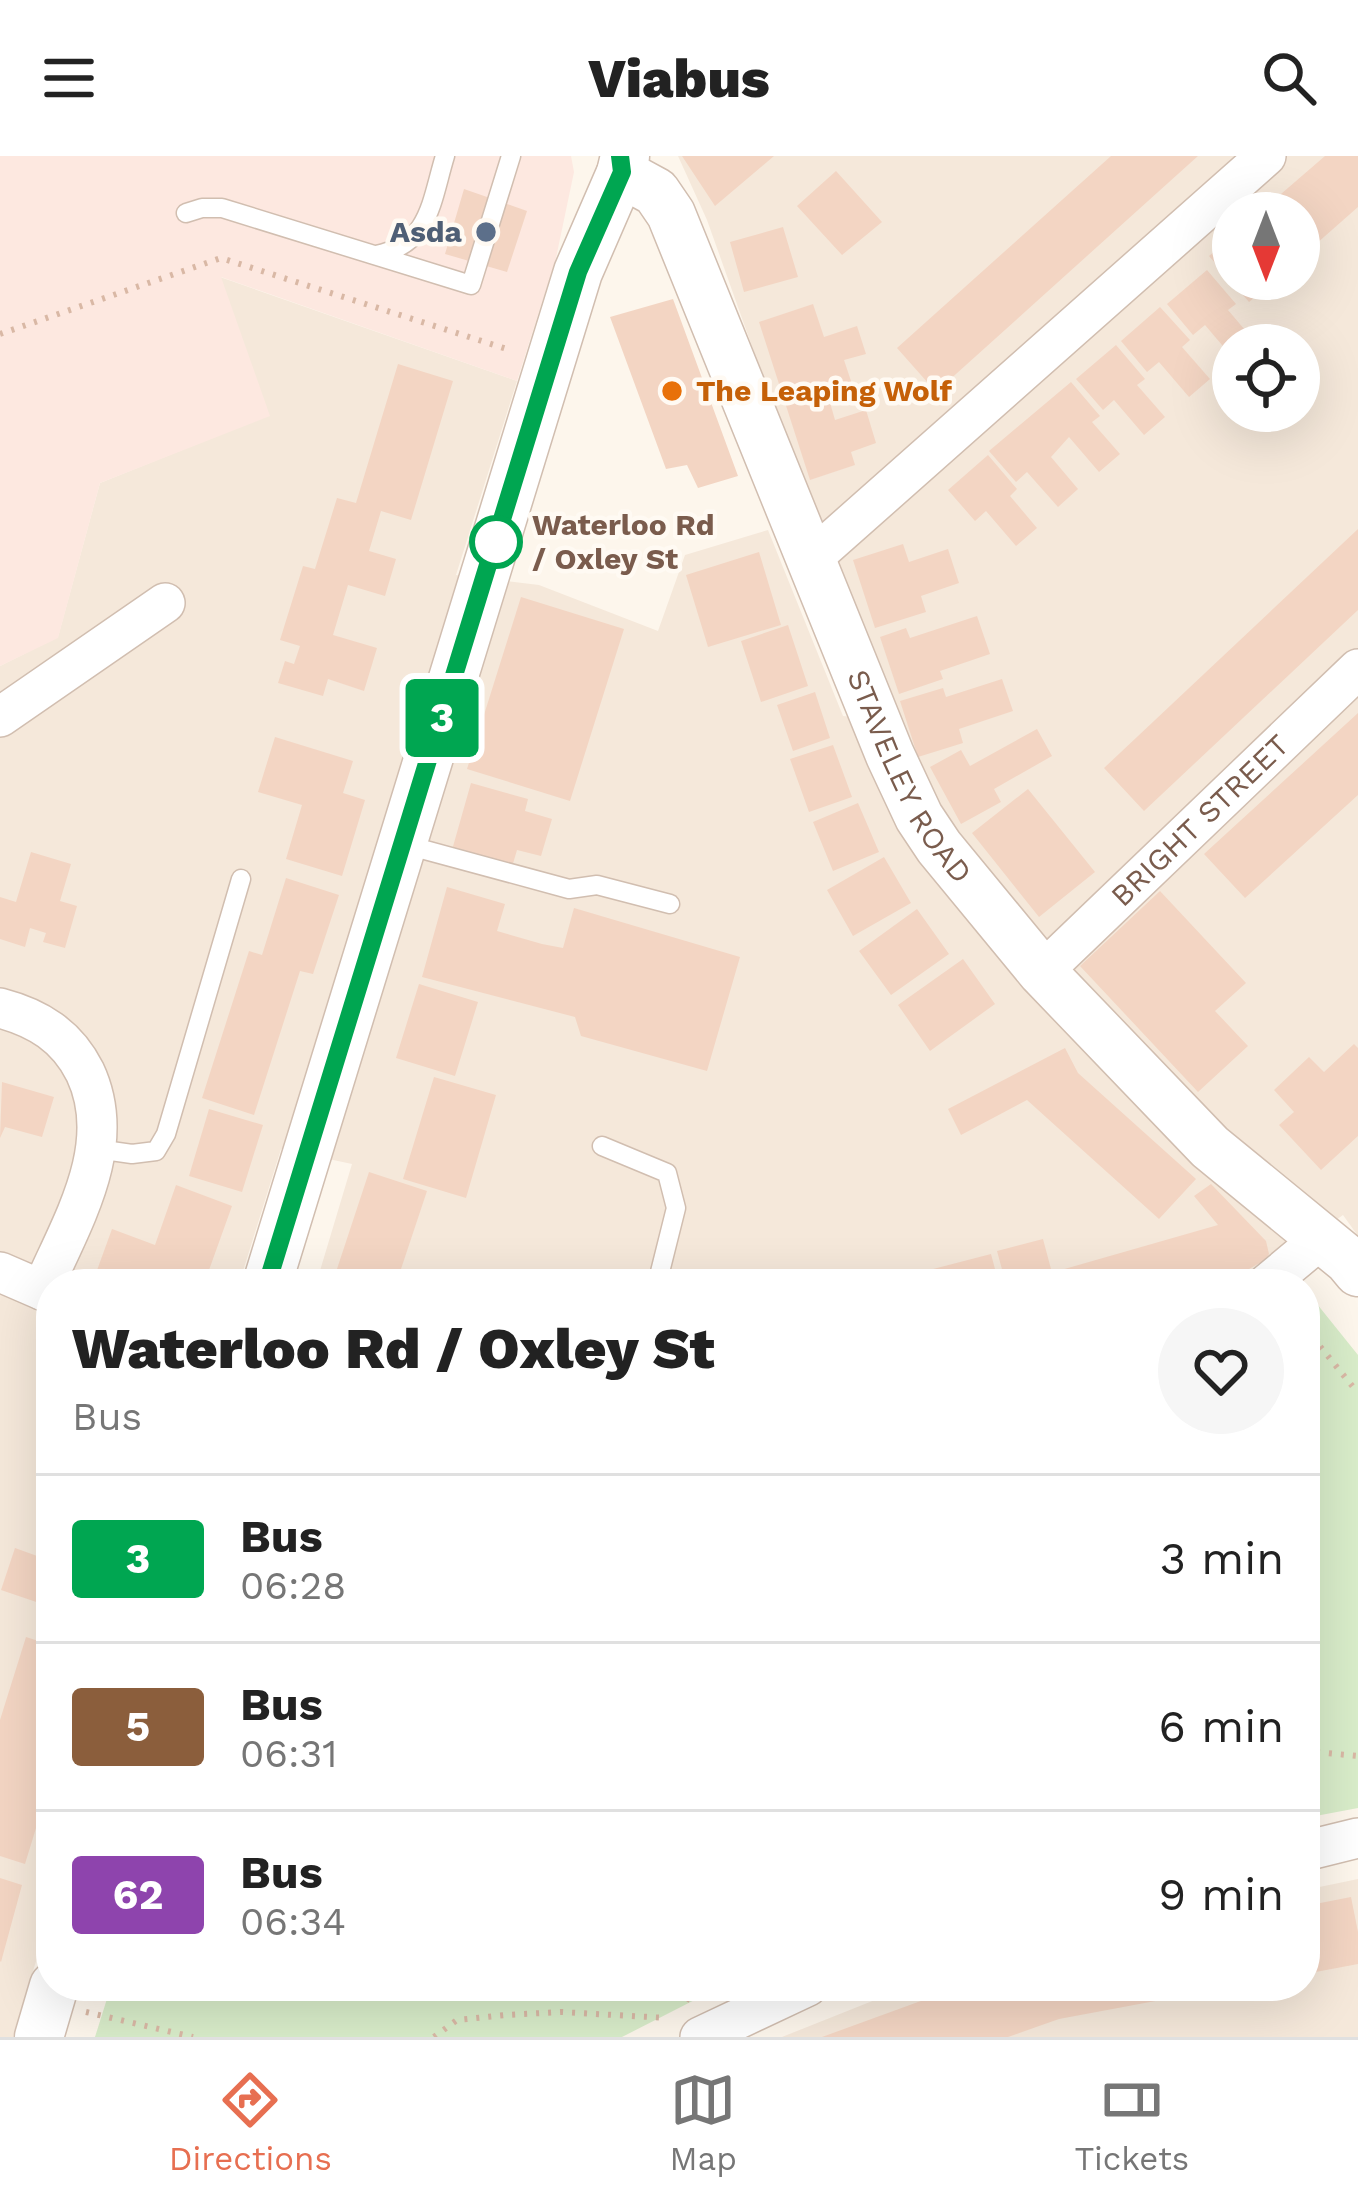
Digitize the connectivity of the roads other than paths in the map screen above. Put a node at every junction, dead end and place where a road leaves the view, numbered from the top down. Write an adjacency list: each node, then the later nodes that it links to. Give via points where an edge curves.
1 (446, 156): 6 (lane, via 424,225 411,243)
2 (511, 156): 6 (lane, via 471,286)
3 (1266, 156): 7 (street)
4 (622, 162): 7 (street, STAVELEY ROAD, via 671,214); 11 (street, via 578,272)
5 (186, 213): 6 (lane, via 222,208)
6 (376, 255)
7 (810, 560): 14 (street, STAVELEY ROAD, via 919,817)
8 (165, 603): 10 (street)
9 (1358, 669): 14 (street, BRIGHT STREET)
10 (0, 717)
11 (404, 844): 13 (lane, via 569,889 597,885); 20 (street)
12 (241, 879): 17 (lane, via 166,1134 156,1151)
13 (670, 904)
14 (1042, 972): 18 (street, STAVELEY ROAD, via 1210,1147)
15 (0, 1008): 17 (street, via 31,1017 78,1059 93,1088)
16 (602, 1145): 21 (lane, via 667,1173 676,1208)
17 (97, 1148): 19 (street)
18 (1347, 1255): 22 (street)
19 (55, 1269)
20 (272, 1269)
21 (661, 1269)
22 (1308, 1269)
23 (0, 1272): 24 (street)
24 (36, 1288)
25 (1358, 1838): 26 (street)
26 (1320, 1847)
27 (765, 2001): 28 (street)
28 (687, 2028)

